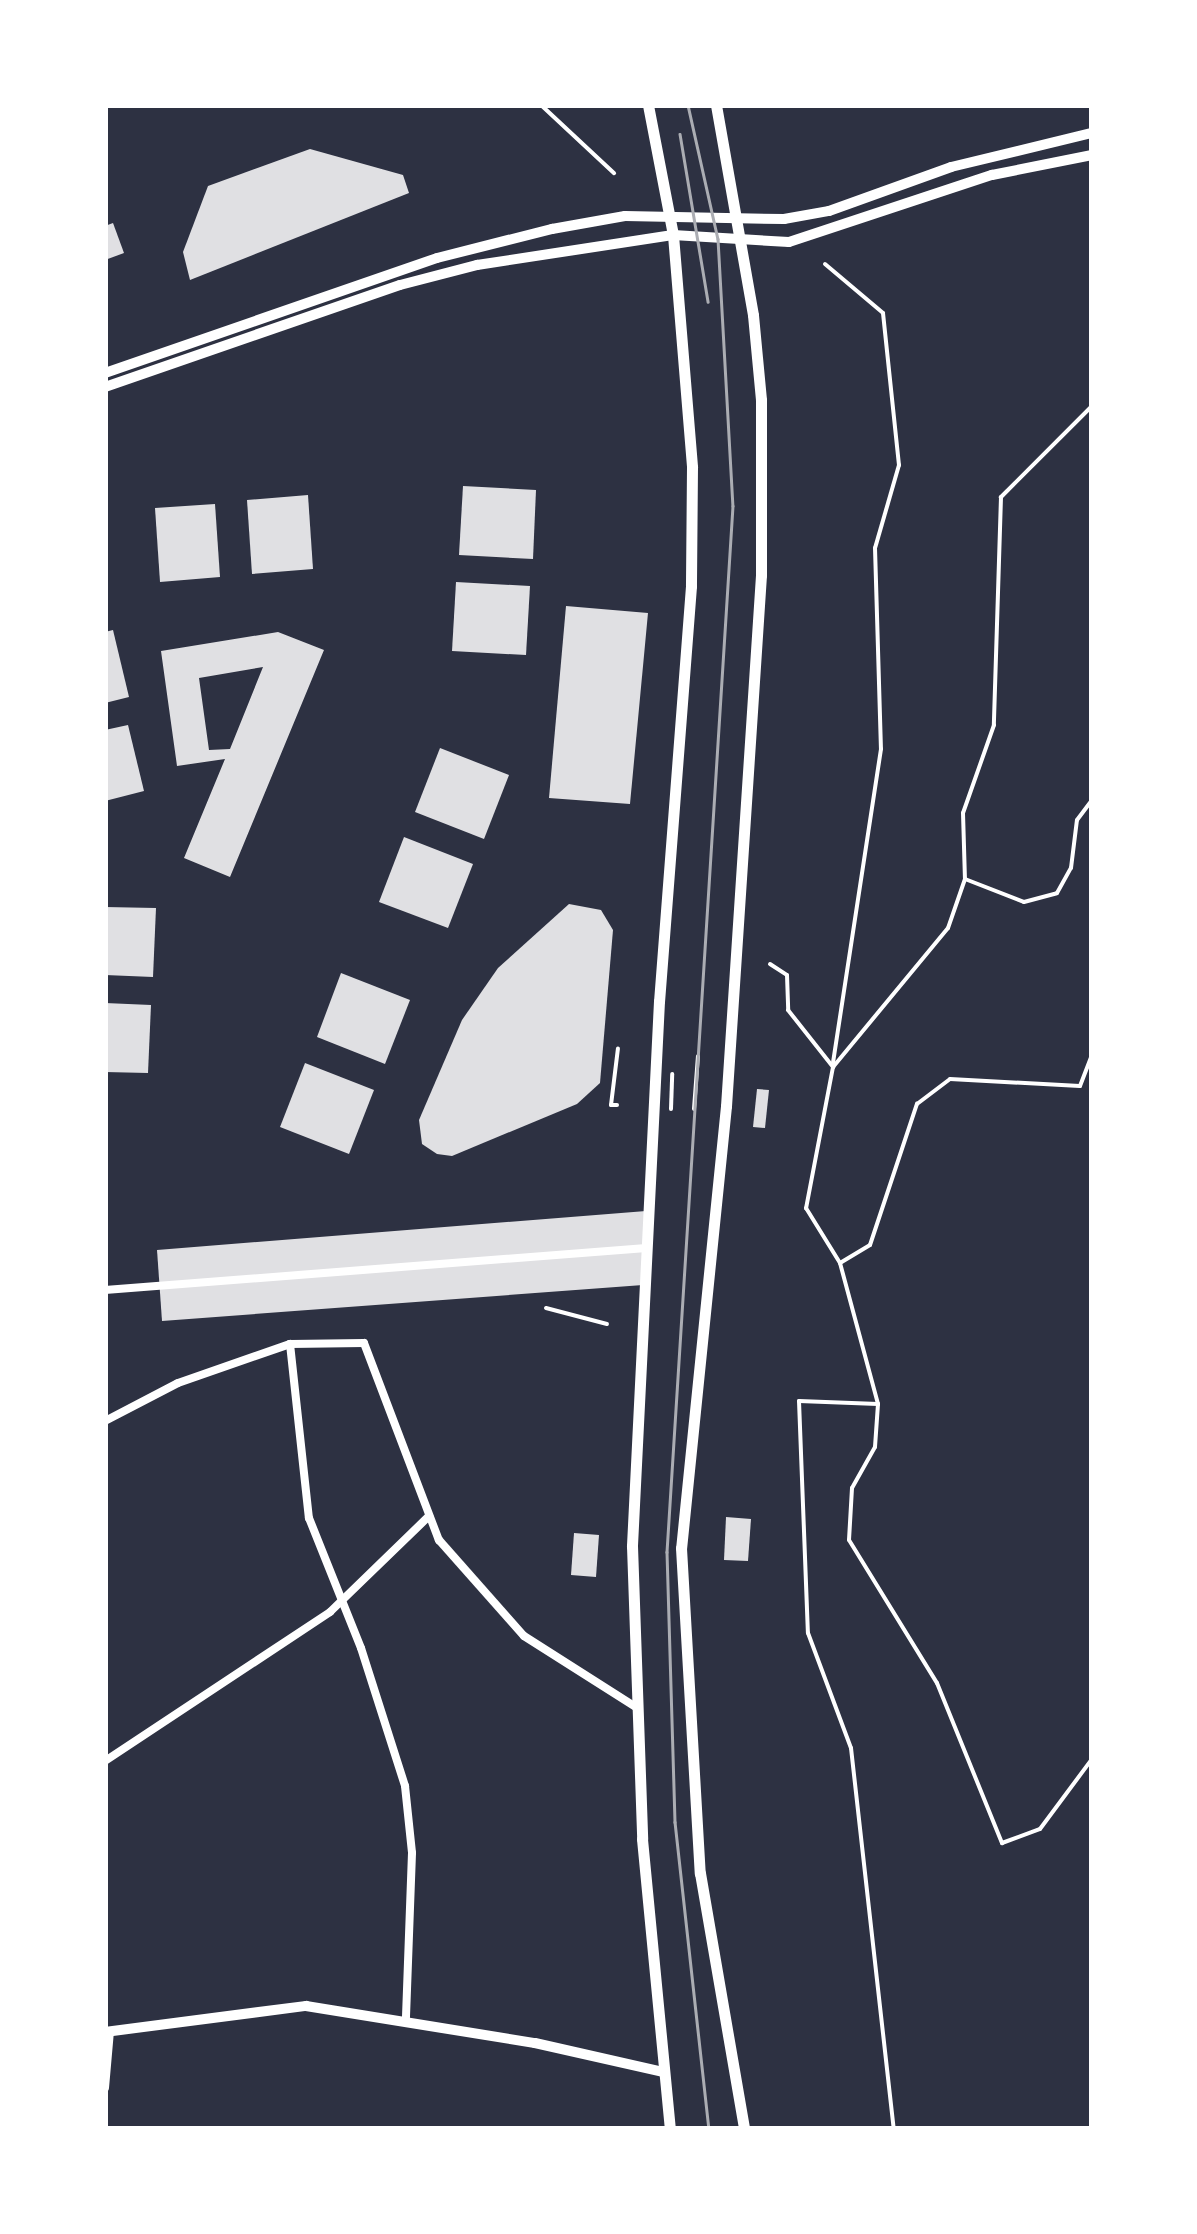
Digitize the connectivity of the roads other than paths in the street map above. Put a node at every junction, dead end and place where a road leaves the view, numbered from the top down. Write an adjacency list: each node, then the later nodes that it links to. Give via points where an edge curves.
1 (648, 105): 5 (main road)
2 (716, 105): 6 (main road)
3 (1092, 133): 6 (street, via 982,158 829,211)
4 (1092, 155): 8 (street, via 992,175 819,236)
5 (669, 214): 6 (street); 7 (main road); 9 (street, via 552,228 437,258)
6 (737, 218): 8 (main road)
7 (673, 235): 8 (street); 10 (street, via 546,250 400,285); 11 (main road, via 692,467 691,586)
8 (741, 241): 24 (main road, via 761,400 762,575 726,1106 681,1548 700,1873)
9 (105, 373)
10 (105, 386)
11 (646, 1248): 12 (street); 17 (main road, via 632,1546)
12 (105, 1290)
13 (290, 1344): 14 (street, via 178,1382); 15 (street, via 364,1344); 16 (street, via 309,1518)
14 (105, 1422)
15 (429, 1516): 16 (street); 17 (street, via 438,1540 524,1636)
16 (342, 1600): 18 (street); 19 (street, via 405,1786 412,1853)
17 (636, 1707): 21 (main road)
18 (105, 1761)
19 (406, 2020): 20 (street, via 306,2006); 21 (street)
20 (108, 2031): 22 (street)
21 (664, 2072): 23 (main road)
22 (105, 2088)
23 (670, 2129)
24 (744, 2129)

